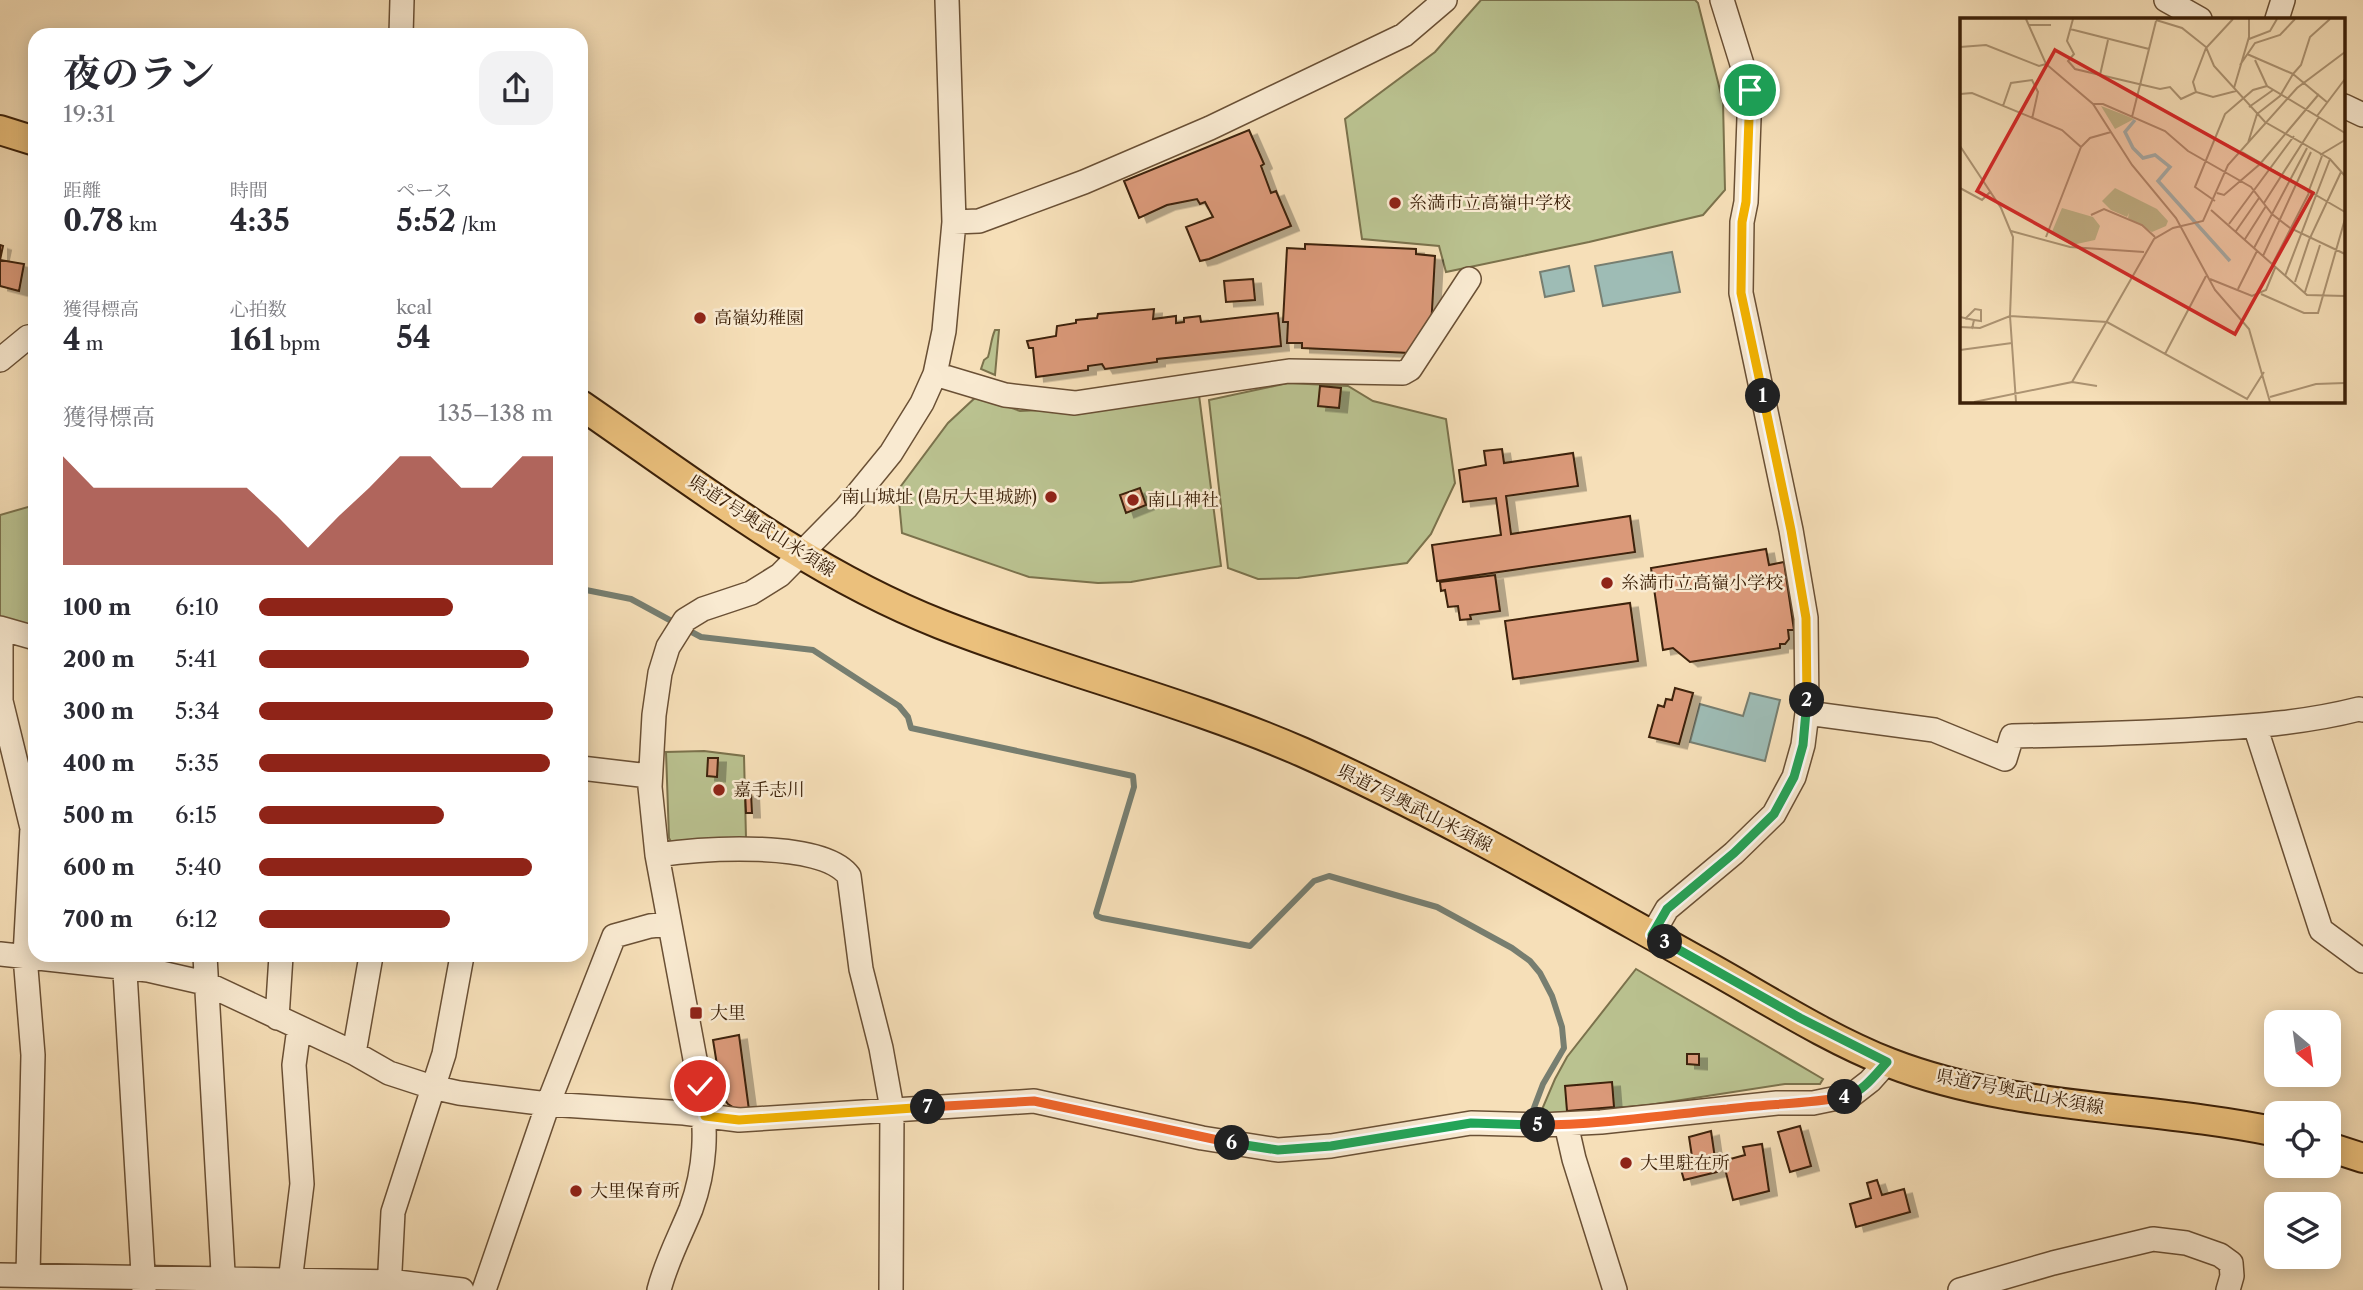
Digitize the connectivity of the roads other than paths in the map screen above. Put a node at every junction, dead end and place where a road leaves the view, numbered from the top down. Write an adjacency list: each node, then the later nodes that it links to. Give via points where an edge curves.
1 (402, 0): 9 (street)
2 (947, 0): 14 (street)
3 (1445, 0): 14 (street, via 1404,35 1210,128 979,221)
4 (1722, 0): 24 (street, via 1750,90 1741,293 1806,618)
5 (2166, 0): 7 (street)
6 (2283, 0): 8 (street)
7 (2198, 18)
8 (2277, 18)
9 (401, 28)
10 (2346, 107): 11 (street)
11 (2363, 115)
12 (0, 130): 13 (main road)
13 (28, 139)
14 (954, 222): 18 (street, via 944,331)
15 (1469, 279): 18 (street, via 1403,373 1289,371 1075,403 1005,395)
16 (28, 337): 17 (street)
17 (0, 360)
18 (935, 374): 20 (street, via 891,453)
19 (588, 410): 20 (main road, 県道7号奥武山米須線)
20 (800, 555): 27 (street, via 766,585 685,620 668,647 660,673); 32 (main road, 県道7号奥武山米須線, via 937,623 1240,728 1377,786)
21 (1, 628): 22 (street); 28 (street, via 1,701)
22 (28, 636)
23 (2363, 710): 25 (street)
24 (1807, 713): 25 (street, via 1934,730 2005,760 2012,736); 32 (street, via 1794,777 1774,814 1667,909)
25 (2255, 726): 36 (street, via 2321,930)
26 (588, 769): 27 (street)
27 (649, 776): 29 (street)
28 (28, 812)
29 (657, 855): 31 (street); 50 (street, via 760,849 808,856 845,871)
30 (28, 901): 34 (street)
31 (669, 924): 49 (street, via 614,936); 51 (street)
32 (1652, 935): 47 (main road, 県道7号奥武山米須線)
33 (0, 954): 34 (street)
34 (25, 956): 35 (street); 57 (street, via 33,1055)
35 (28, 956)
36 (2363, 961)
37 (125, 962): 58 (street)
38 (129, 962): 43 (street)
39 (205, 962): 43 (street)
40 (281, 962): 44 (street)
41 (370, 962): 46 (street)
42 (461, 962): 48 (street, via 444,1054)
43 (205, 983): 44 (street); 59 (street)
44 (277, 1018): 45 (street)
45 (299, 1028): 46 (street); 60 (street, via 295,1065 302,1184)
46 (354, 1054): 48 (street, via 389,1073)
47 (1887, 1062): 52 (street, via 1852,1095 1839,1098); 53 (main road, 県道7号奥武山米須線, via 1962,1085 2066,1104)
48 (432, 1087): 49 (street); 61 (street, via 393,1212)
49 (548, 1104): 51 (street); 63 (street)
50 (892, 1109): 51 (street, via 739,1120); 52 (street, via 1034,1101 1202,1139 1278,1150 1471,1123); 65 (street)
51 (705, 1116): 64 (street, via 703,1164)
52 (1566, 1124): 66 (street)
53 (2264, 1129)
54 (2341, 1151): 55 (main road)
55 (2363, 1158)
56 (0, 1275): 57 (street)
57 (33, 1280): 58 (street)
58 (143, 1284): 59 (street)
59 (224, 1284): 60 (street)
60 (289, 1285): 61 (street)
61 (390, 1286): 62 (street)
62 (462, 1290)
63 (484, 1290)
64 (659, 1290)
65 (891, 1290)
66 (1615, 1290)
67 (1960, 1290): 68 (street, via 2152,1238 2220,1255 2231,1263)
68 (2228, 1290)

